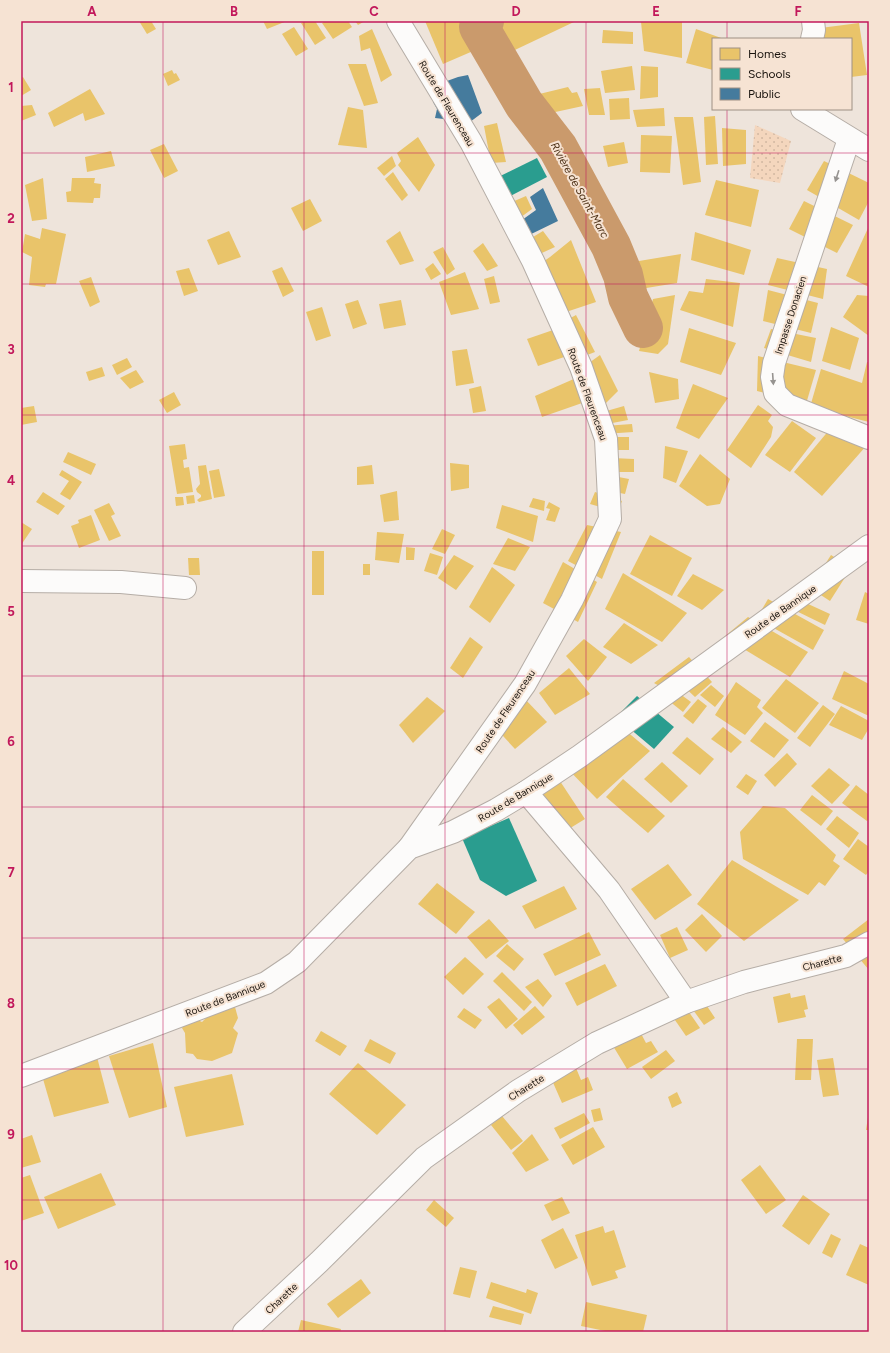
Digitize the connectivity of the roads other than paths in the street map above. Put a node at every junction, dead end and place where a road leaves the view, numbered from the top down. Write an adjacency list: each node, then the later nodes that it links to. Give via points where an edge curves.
1 (398, 21): 12 (street, Route de Fleurenceau, via 482,163 533,261 581,367 606,439 610,519 572,600 525,684)
2 (813, 21): 3 (street)
3 (812, 38)
4 (804, 110): 5 (street)
5 (849, 139): 6 (street); 7 (street, Impasse Donacien, one-way to 7, via 774,363 772,377 775,393 787,405)
6 (869, 150)
7 (869, 438)
8 (869, 546): 11 (street, Route de Bannique, via 580,756)
9 (21, 581): 10 (street, via 121,582)
10 (185, 588)
11 (526, 792): 12 (street, Route de Bannique, via 453,832); 14 (street, via 609,890)
12 (408, 848): 15 (street, Route de Bannique, via 297,962 266,983)
13 (869, 943): 14 (street, Charette, via 846,956 744,982)
14 (686, 1002): 16 (street, Charette, via 597,1043 518,1090 424,1158)
15 (21, 1076)
16 (244, 1332)

